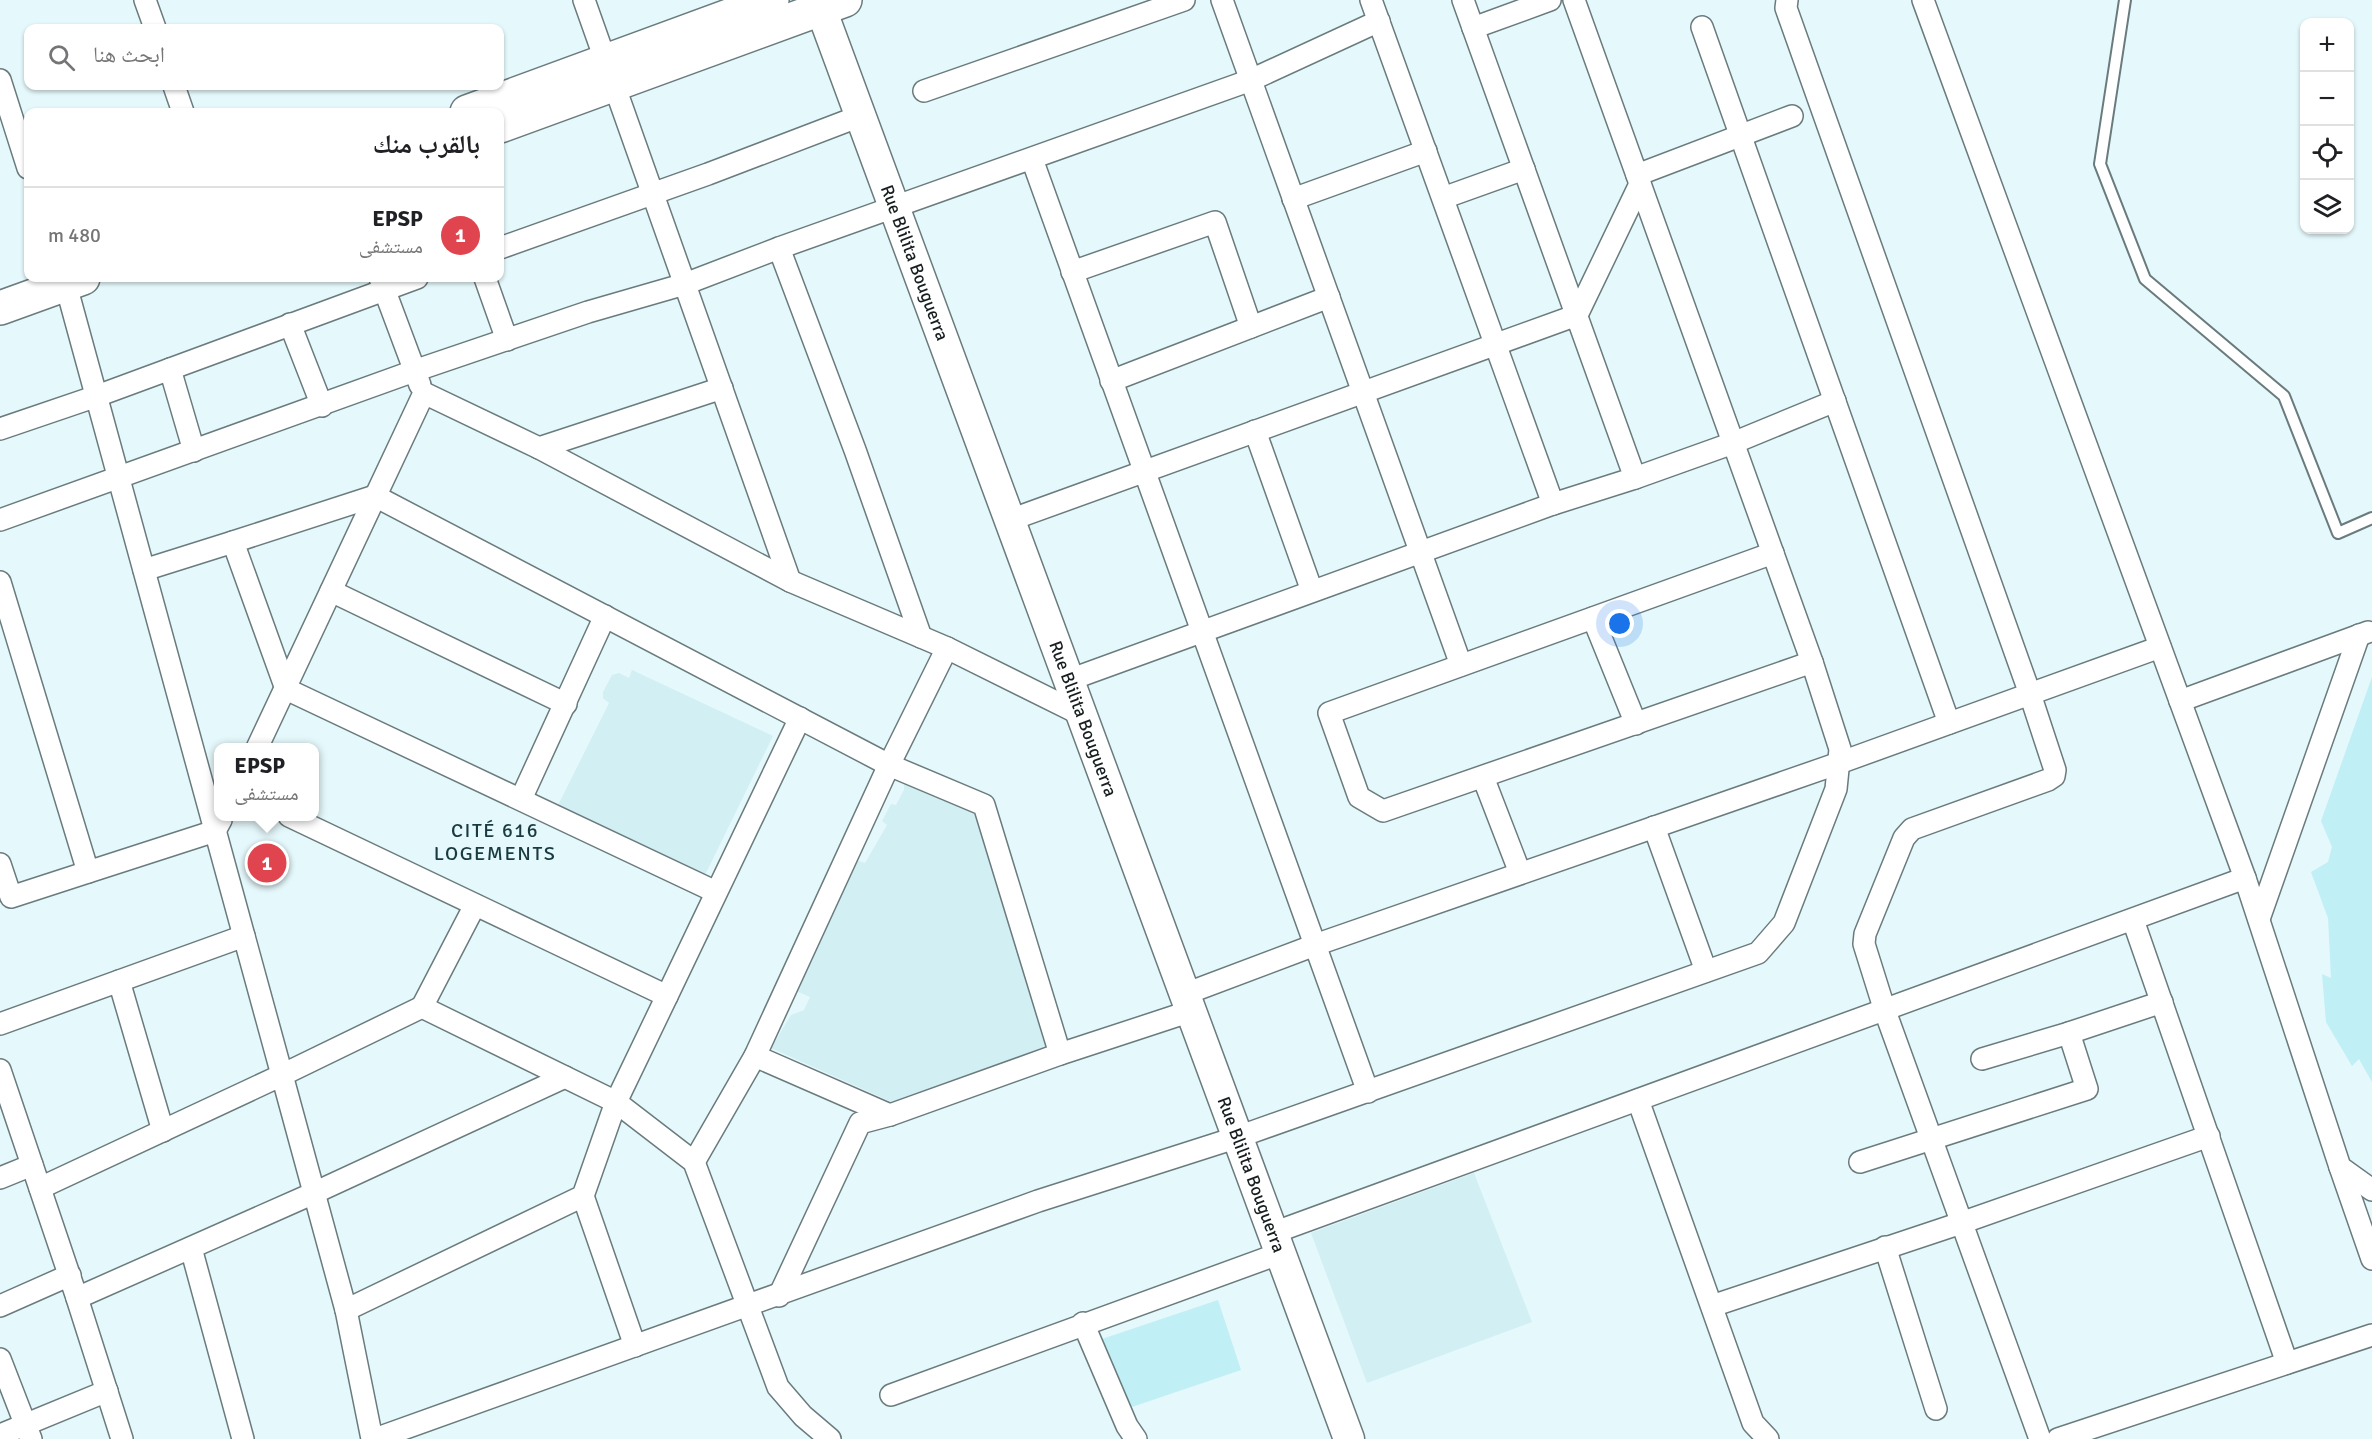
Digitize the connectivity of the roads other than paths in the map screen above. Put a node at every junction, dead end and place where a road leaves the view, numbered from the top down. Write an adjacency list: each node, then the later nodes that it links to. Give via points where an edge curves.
1 (145, 0): 15 (street)
2 (584, 0): 18 (street)
3 (772, 0): 18 (main road)
4 (1184, 0): 22 (street)
5 (1222, 0): 19 (street)
6 (1371, 0): 14 (street)
7 (1463, 0): 17 (street)
8 (1550, 0): 17 (street)
9 (1574, 0): 33 (street)
10 (1787, 0): 97 (street, via 1786,8)
11 (1923, 0): 91 (street)
12 (2125, 0): 74 (lane, via 2100,164 2145,279 2284,396 2338,533)
13 (830, 3): 18 (main road); 25 (street, Rue Blilita Bouguerra)
14 (1379, 21): 19 (street); 29 (street)
15 (154, 24)
16 (1702, 27): 28 (street)
17 (1473, 28): 32 (street)
18 (610, 73): 24 (main road); 27 (main road); 34 (street)
19 (1251, 80): 31 (street); 36 (street)
20 (1, 84): 30 (street)
21 (175, 90): 23 (street)
22 (924, 91)
23 (182, 108)
24 (482, 108)
25 (860, 116): 34 (street); 37 (street, Rue Blilita Bouguerra)
26 (1792, 116): 28 (street)
27 (504, 124)
28 (1740, 135): 33 (street); 62 (street)
29 (1426, 151): 35 (street); 36 (street)
30 (24, 156)
31 (1032, 159): 37 (street); 40 (street)
32 (1524, 169): 35 (street); 50 (street)
33 (1638, 180): 50 (street); 66 (street)
34 (653, 194): 38 (street); 47 (street)
35 (1443, 198): 54 (street)
36 (1293, 199): 48 (street)
37 (894, 207): 39 (street); 76 (street, Rue Blilita Bouguerra)
38 (504, 247)
39 (779, 248): 47 (street); 90 (street)
40 (1072, 272): 52 (street, via 1215,222); 57 (street)
41 (24, 275): 45 (main road)
42 (66, 282): 49 (main road)
43 (71, 282): 61 (street)
44 (486, 282): 53 (street)
45 (0, 284)
46 (382, 284): 51 (street); 56 (street)
47 (685, 284): 53 (street); 58 (street)
48 (1329, 297): 52 (street); 59 (street)
49 (0, 308)
50 (1577, 315): 54 (street); 71 (street)
51 (290, 324): 55 (street); 63 (street)
52 (1251, 327): 57 (street)
53 (507, 340): 56 (street)
54 (1495, 344): 59 (street); 73 (street)
55 (170, 369): 61 (street); 68 (street)
56 (414, 371): 60 (street); 63 (street)
57 (1111, 381): 69 (street)
58 (722, 388): 67 (street); 81 (street)
59 (1363, 392): 65 (street); 78 (street)
60 (424, 393): 67 (street); 72 (street)
61 (97, 396): 64 (street); 70 (street)
62 (1835, 401): 66 (street); 102 (street)
63 (322, 406): 68 (street)
64 (0, 429)
65 (1255, 431): 69 (street); 84 (street)
66 (1733, 443): 71 (street); 79 (street)
67 (539, 448): 81 (street)
68 (194, 451): 70 (street)
69 (1144, 471): 76 (street); 88 (street)
70 (119, 478): 75 (street); 80 (street)
71 (1635, 478): 73 (street)
72 (375, 496): 77 (street); 83 (street); 85 (street)
73 (1553, 504): 78 (street)
74 (2372, 518)
75 (0, 520)
76 (1010, 520): 95 (street, Rue Blilita Bouguerra)
77 (233, 542): 80 (street); 96 (street)
78 (1420, 552): 84 (street); 94 (street)
79 (1773, 553): 86 (street); 93 (street)
80 (144, 570): 109 (street)
81 (790, 581): 90 (street)
82 (0, 582): 87 (street)
83 (331, 591): 96 (street); 99 (street)
84 (1312, 591): 88 (street)
85 (605, 616): 99 (street); 101 (street)
86 (1593, 618): 94 (street); 103 (street)
87 (6, 622): 114 (street)
88 (1201, 631): 95 (street); 123 (street)
89 (2366, 632): 98 (street); 120 (street)
90 (921, 637): 92 (street)
91 (2160, 647): 97 (street); 98 (street)
92 (946, 648): 100 (street); 106 (street)
93 (1812, 662): 103 (street); 105 (street, via 1840,749)
94 (1461, 665): 107 (street, via 1329,713 1359,797 1383,811)
95 (1069, 680): 100 (street, Rue Blilita Bouguerra)
96 (286, 688): 104 (street); 108 (street)
97 (2030, 694): 102 (street); 130 (street, via 2054,776 1923,824 1904,838 1864,934)
98 (2180, 701): 116 (street)
99 (566, 704): 108 (street)
100 (1082, 715): 127 (street, Rue Blilita Bouguerra)
101 (800, 718): 106 (street); 117 (street)
102 (1949, 723): 105 (street)
103 (1636, 724): 107 (street)
104 (259, 743)
105 (1839, 763): 112 (street); 124 (street, via 1836,789 1784,923 1758,953)
106 (889, 765): 133 (street, via 984,805); 134 (street)
107 (1483, 777): 115 (street)
108 (521, 799): 117 (street)
109 (214, 807)
110 (299, 821): 119 (street)
111 (219, 824): 114 (street); 122 (street)
112 (1654, 827): 115 (street); 124 (street)
113 (0, 864): 118 (street)
114 (88, 872): 118 (street)
115 (1520, 873): 123 (street)
116 (2246, 878): 120 (street); 121 (street)
117 (716, 892): 126 (street)
118 (6, 899)
119 (475, 905): 126 (street); 129 (street)
120 (2259, 919): 151 (street)
121 (2133, 920): 128 (street); 130 (street)
122 (244, 936): 125 (street); 137 (street)
123 (1314, 945): 127 (street); 139 (street)
124 (1706, 971): 139 (street)
125 (119, 981): 131 (street); 144 (street)
126 (667, 996): 141 (street)
127 (1188, 1002): 133 (street); 146 (street, Rue Blilita Bouguerra)
128 (2162, 1002): 132 (street); 145 (street)
129 (422, 1007): 137 (street); 138 (street)
130 (1885, 1011): 140 (street); 147 (street)
131 (0, 1024)
132 (2069, 1033): 135 (street); 147 (street, via 2087,1089)
133 (1060, 1054): 142 (street, via 890,1115)
134 (755, 1056): 142 (street); 148 (street)
135 (1982, 1059)
136 (0, 1070): 143 (street)
137 (282, 1075): 144 (street); 155 (street)
138 (565, 1077): 141 (street); 155 (street)
139 (1368, 1092): 146 (street)
140 (1638, 1100): 158 (street); 167 (street)
141 (616, 1102): 148 (street); 156 (street)
142 (864, 1114): 163 (street)
143 (8, 1119): 150 (street)
144 (163, 1131): 153 (street)
145 (2209, 1136): 157 (street); 173 (street)
146 (1238, 1137): 158 (street, Rue Blilita Bouguerra); 163 (street, via 1038,1201)
147 (1931, 1139): 149 (street); 157 (street)
148 (694, 1162): 166 (street)
149 (1860, 1162)
150 (32, 1165): 152 (street); 153 (street)
151 (2340, 1167): 154 (street); 161 (street)
152 (0, 1178)
153 (40, 1188): 162 (street)
154 (2372, 1190)
155 (314, 1193): 160 (street); 168 (street)
156 (583, 1196): 168 (street); 171 (street)
157 (1961, 1222): 159 (street); 186 (street)
158 (1277, 1243): 169 (street); 184 (street, Rue Blilita Bouguerra)
159 (1885, 1247): 167 (street); 176 (street)
160 (190, 1248): 164 (street); 180 (street)
161 (2372, 1259)
162 (70, 1275): 164 (street); 165 (street)
163 (779, 1296): 166 (street)
164 (77, 1298): 174 (street)
165 (0, 1306)
166 (748, 1306): 171 (street); 182 (street, via 778,1387)
167 (1712, 1306): 185 (street, via 1753,1424)
168 (346, 1310): 181 (street)
169 (1083, 1323): 175 (street); 183 (street, via 1126,1426)
170 (2372, 1335): 173 (street)
171 (635, 1346): 181 (street)
172 (0, 1359): 177 (street)
173 (2287, 1363): 187 (street)
174 (107, 1391): 177 (street); 179 (street)
175 (891, 1395)
176 (1936, 1410)
177 (29, 1432): 178 (street)
178 (0, 1435)
179 (122, 1439)
180 (243, 1439)
181 (373, 1439)
182 (830, 1439)
183 (1136, 1439)
184 (1349, 1439)
185 (1768, 1439)
186 (2040, 1439)
187 (2058, 1439)

